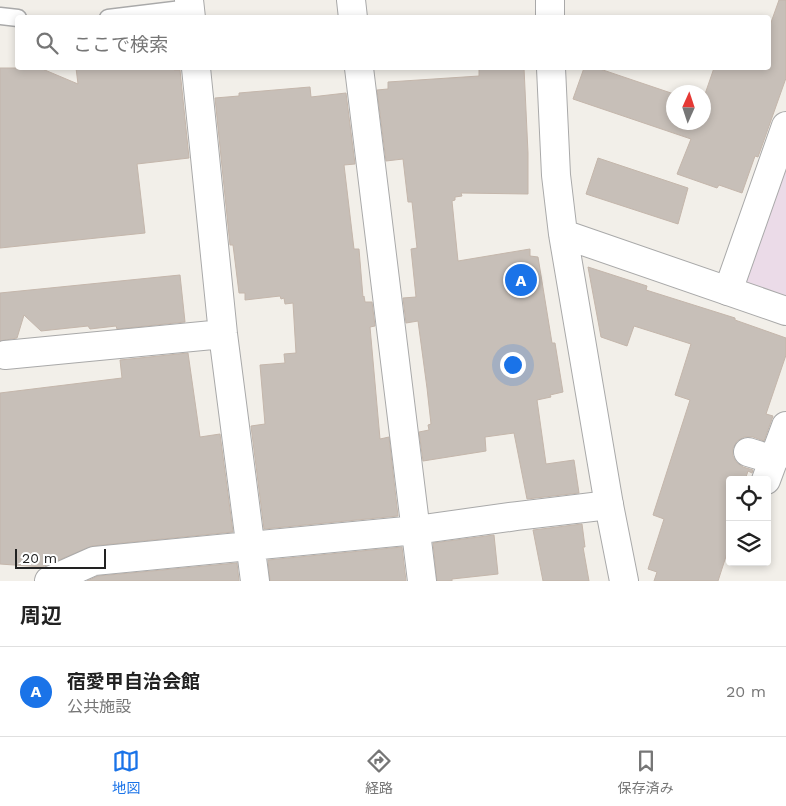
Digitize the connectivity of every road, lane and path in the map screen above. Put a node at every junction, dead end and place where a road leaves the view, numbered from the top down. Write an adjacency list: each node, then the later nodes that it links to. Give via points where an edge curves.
1 (351, 0): 5 (street)
2 (550, 0): 6 (street)
3 (190, 9): 4 (lane)
4 (135, 15)
5 (353, 15)
6 (550, 15)
7 (0, 16): 8 (lane)
8 (15, 18)
9 (196, 70): 16 (street)
10 (359, 70): 22 (street)
11 (551, 70): 13 (street, via 556,175)
12 (786, 126): 14 (street)
13 (563, 234): 14 (street); 21 (street)
14 (728, 291): 15 (street)
15 (786, 311)
16 (223, 334): 17 (street); 23 (street)
17 (5, 355)
18 (786, 426): 20 (street)
19 (748, 452): 20 (street)
20 (770, 470)
21 (609, 505): 22 (street); 27 (street)
22 (416, 530): 23 (street); 26 (street)
23 (251, 547): 24 (street, via 94,561); 25 (street)
24 (49, 581)
25 (255, 581)
26 (422, 581)
27 (624, 581)

